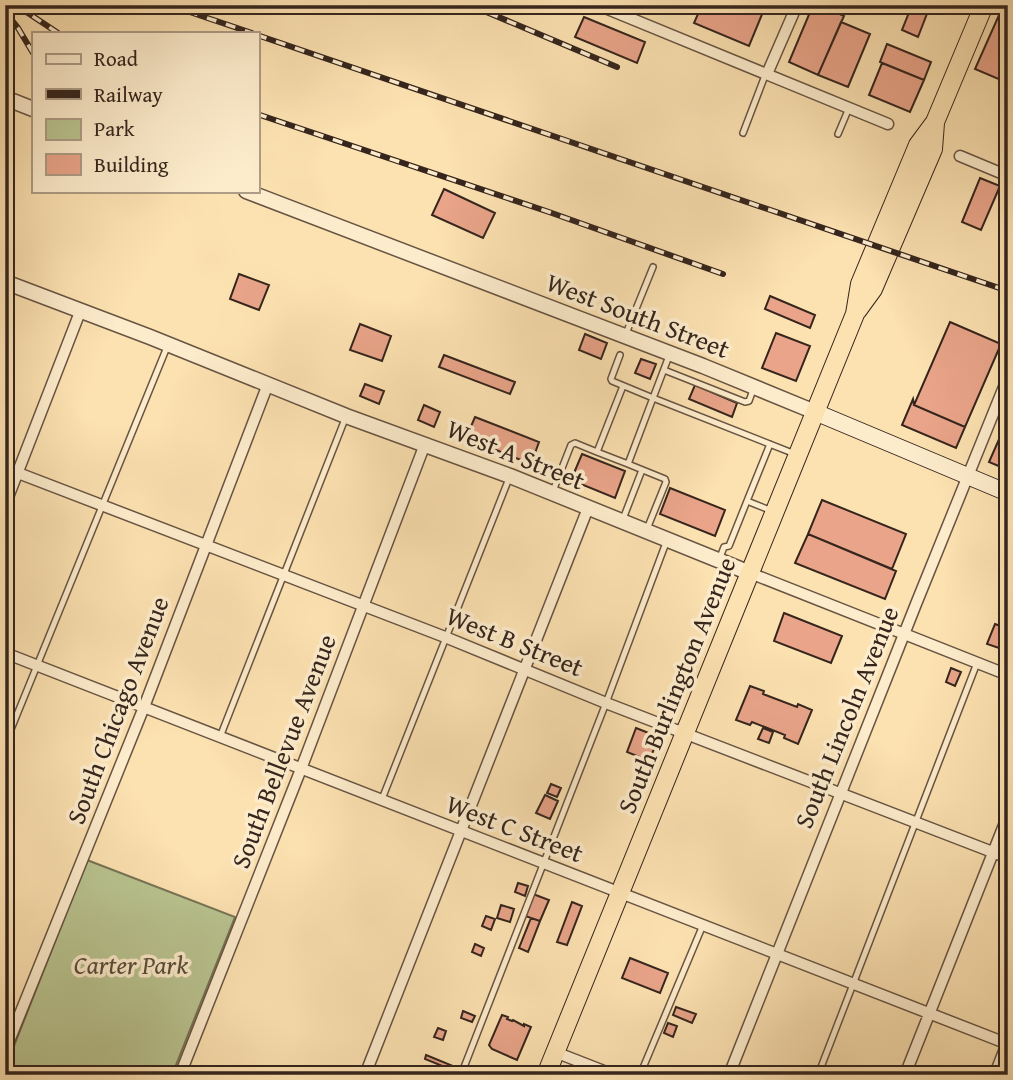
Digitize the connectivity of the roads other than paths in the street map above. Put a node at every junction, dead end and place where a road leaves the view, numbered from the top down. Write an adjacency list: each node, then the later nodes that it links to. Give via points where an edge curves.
1 (797, 5): 4 (street)
2 (984, 5): 27 (highway, South Burlington Avenue, via 935,122 933,149 873,289 855,314)
3 (605, 7): 4 (street)
4 (767, 74): 6 (street); 9 (lane)
5 (5, 99): 7 (street)
6 (849, 108): 8 (street); 10 (lane)
7 (32, 109)
8 (888, 124)
9 (743, 133)
10 (838, 134)
11 (960, 156): 12 (street)
12 (1008, 176)
13 (249, 192): 17 (street, West South Street)
14 (653, 267): 17 (lane)
15 (5, 282): 16 (street, West A Street)
16 (80, 312): 18 (street, West A Street); 36 (street)
17 (625, 336): 19 (street, West South Street)
18 (168, 344): 23 (street, West A Street); 42 (lane)
19 (671, 354): 21 (lane); 25 (street, West South Street)
20 (620, 355): 24 (lane, via 611,379)
21 (664, 370): 25 (lane, via 745,402); 26 (lane)
22 (1008, 377): 38 (street, South Lincoln Avenue)
23 (268, 384): 28 (street, West A Street); 49 (street, South Chicago Avenue)
24 (623, 386): 26 (lane); 31 (lane)
25 (754, 387): 27 (street, West South Street)
26 (653, 398): 30 (lane); 33 (lane)
27 (815, 412): 32 (highway, South Burlington Avenue); 38 (main road, West South Street)
28 (346, 416): 29 (street, West A Street); 52 (lane)
29 (425, 444): 37 (street, West A Street); 53 (street, South Bellevue Avenue)
30 (770, 444): 32 (lane); 41 (lane)
31 (597, 452): 33 (lane); 40 (lane, via 571,445)
32 (798, 455): 45 (highway, South Burlington Avenue)
33 (628, 464): 35 (lane)
34 (5, 468): 36 (street, West B Street)
35 (642, 470): 46 (lane); 47 (lane, via 666,482)
36 (18, 472): 42 (street, West B Street); 43 (street)
37 (510, 476): 40 (street, West A Street); 55 (lane)
38 (968, 477): 39 (main road, West South Street); 54 (street, South Lincoln Avenue)
39 (1008, 493)
40 (552, 494): 44 (street, West A Street)
41 (747, 501): 45 (lane); 50 (lane)
42 (103, 504): 49 (street, West B Street); 58 (lane)
43 (5, 505)
44 (588, 509): 46 (street, West A Street); 59 (street)
45 (775, 513): 51 (highway, South Burlington Avenue)
46 (622, 522): 47 (street, West A Street)
47 (646, 531): 48 (street, West A Street)
48 (667, 540): 50 (street, West A Street); 61 (lane)
49 (206, 544): 52 (street, West B Street); 62 (street, South Chicago Avenue)
50 (719, 560): 51 (street, West A Street)
51 (750, 573): 54 (street, West A Street); 63 (highway, South Burlington Avenue)
52 (284, 574): 53 (street, West B Street); 64 (lane)
53 (364, 605): 55 (street, West B Street); 66 (street, South Bellevue Avenue)
54 (904, 634): 57 (street, West A Street); 67 (street, South Lincoln Avenue)
55 (445, 637): 59 (street, West B Street); 68 (lane)
56 (5, 653): 58 (street, West C Street)
57 (978, 663): 60 (street, West A Street); 70 (lane)
58 (36, 665): 62 (street, West C Street); 65 (lane)
59 (525, 669): 61 (street, West B Street); 71 (street)
60 (1008, 675)
61 (606, 703): 63 (street, West B Street); 74 (lane)
62 (144, 707): 64 (street, West C Street); 81 (street, South Chicago Avenue)
63 (685, 733): 67 (street, West B Street); 75 (highway, South Burlington Avenue)
64 (220, 737): 66 (street, West C Street)
65 (5, 744)
66 (301, 769): 68 (street, West C Street); 83 (street, South Bellevue Avenue)
67 (841, 794): 70 (street, West B Street); 77 (street, South Lincoln Avenue)
68 (381, 801): 71 (street, West C Street)
69 (1008, 815): 72 (street)
70 (915, 823): 72 (street, West B Street); 78 (lane)
71 (461, 832): 74 (street, West C Street); 84 (street)
72 (993, 852): 73 (street, West B Street); 79 (street)
73 (1008, 858)
74 (542, 864): 75 (street, West C Street); 85 (lane)
75 (620, 893): 76 (street, West C Street); 82 (highway, South Burlington Avenue)
76 (703, 925): 77 (street, West C Street); 88 (lane)
77 (777, 954): 78 (street, West C Street); 89 (street, South Lincoln Avenue)
78 (854, 984): 79 (street, West C Street); 90 (lane)
79 (929, 1014): 80 (street, West C Street); 91 (street)
80 (1007, 1040): 92 (lane)
81 (5, 1051)
82 (555, 1052): 86 (highway, South Burlington Avenue); 87 (street)
83 (180, 1075)
84 (365, 1075)
85 (461, 1075)
86 (545, 1075)
87 (614, 1075)
88 (640, 1075)
89 (729, 1075)
90 (818, 1075)
91 (905, 1075)
92 (992, 1075)

